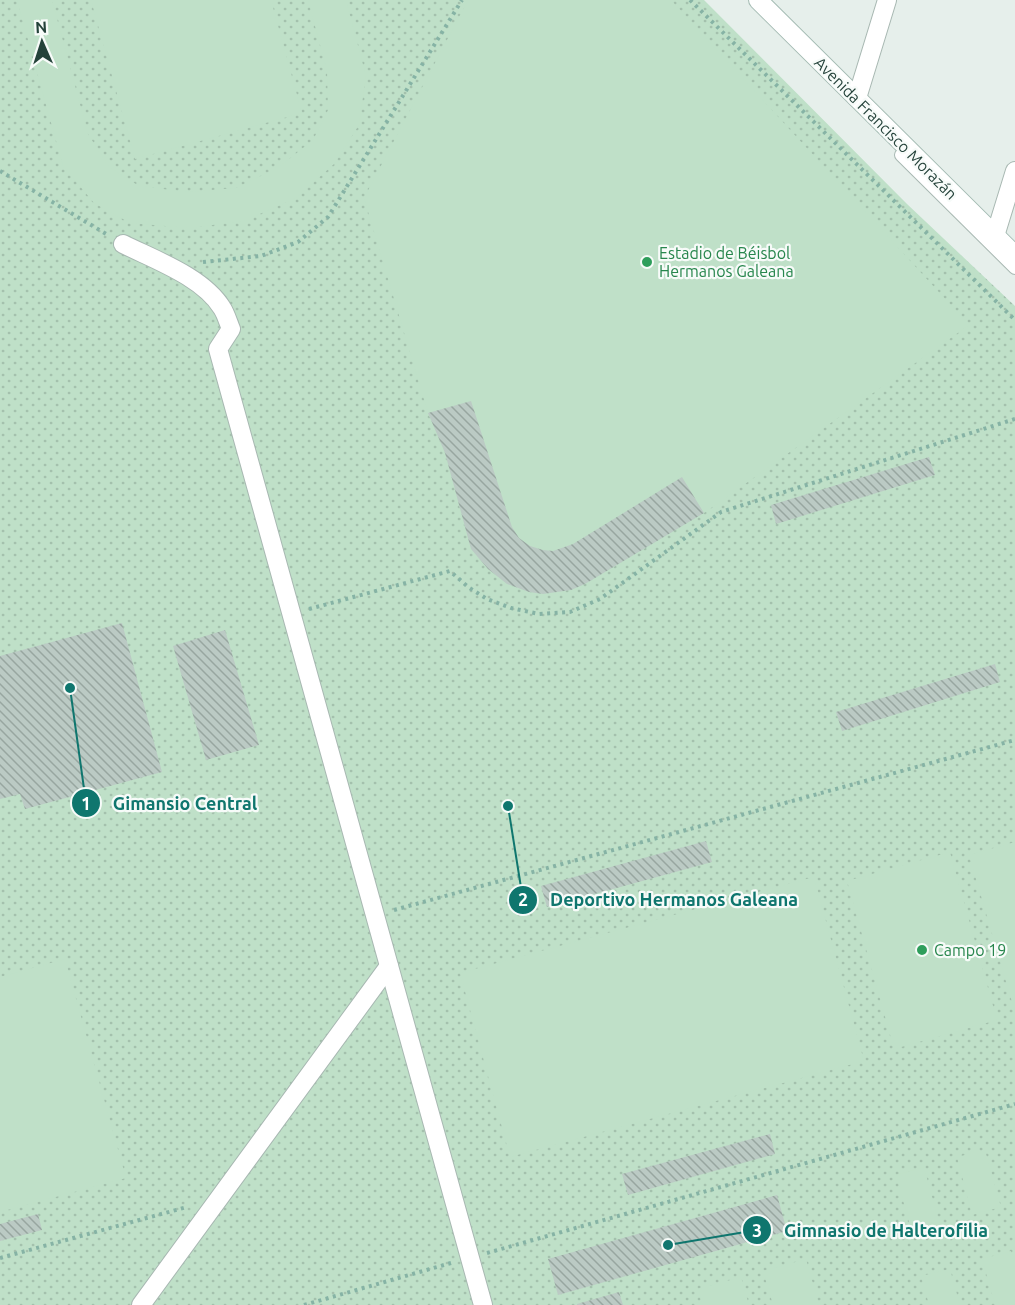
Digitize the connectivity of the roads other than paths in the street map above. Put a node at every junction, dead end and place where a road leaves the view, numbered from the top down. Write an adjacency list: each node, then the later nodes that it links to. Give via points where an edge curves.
1 (748, 0): 9 (lane)
2 (758, 0): 4 (street, Avenida Francisco Morazán)
3 (887, 0): 4 (street)
4 (857, 98): 6 (street, Avenida Francisco Morazán)
5 (1015, 171): 6 (street)
6 (994, 236): 8 (street, Avenida Francisco Morazán)
7 (123, 244): 10 (street, via 203,287 222,307 231,329 218,349)
8 (1015, 255)
9 (1015, 268)
10 (389, 966): 11 (street); 12 (street)
11 (141, 1305)
12 (483, 1305)

